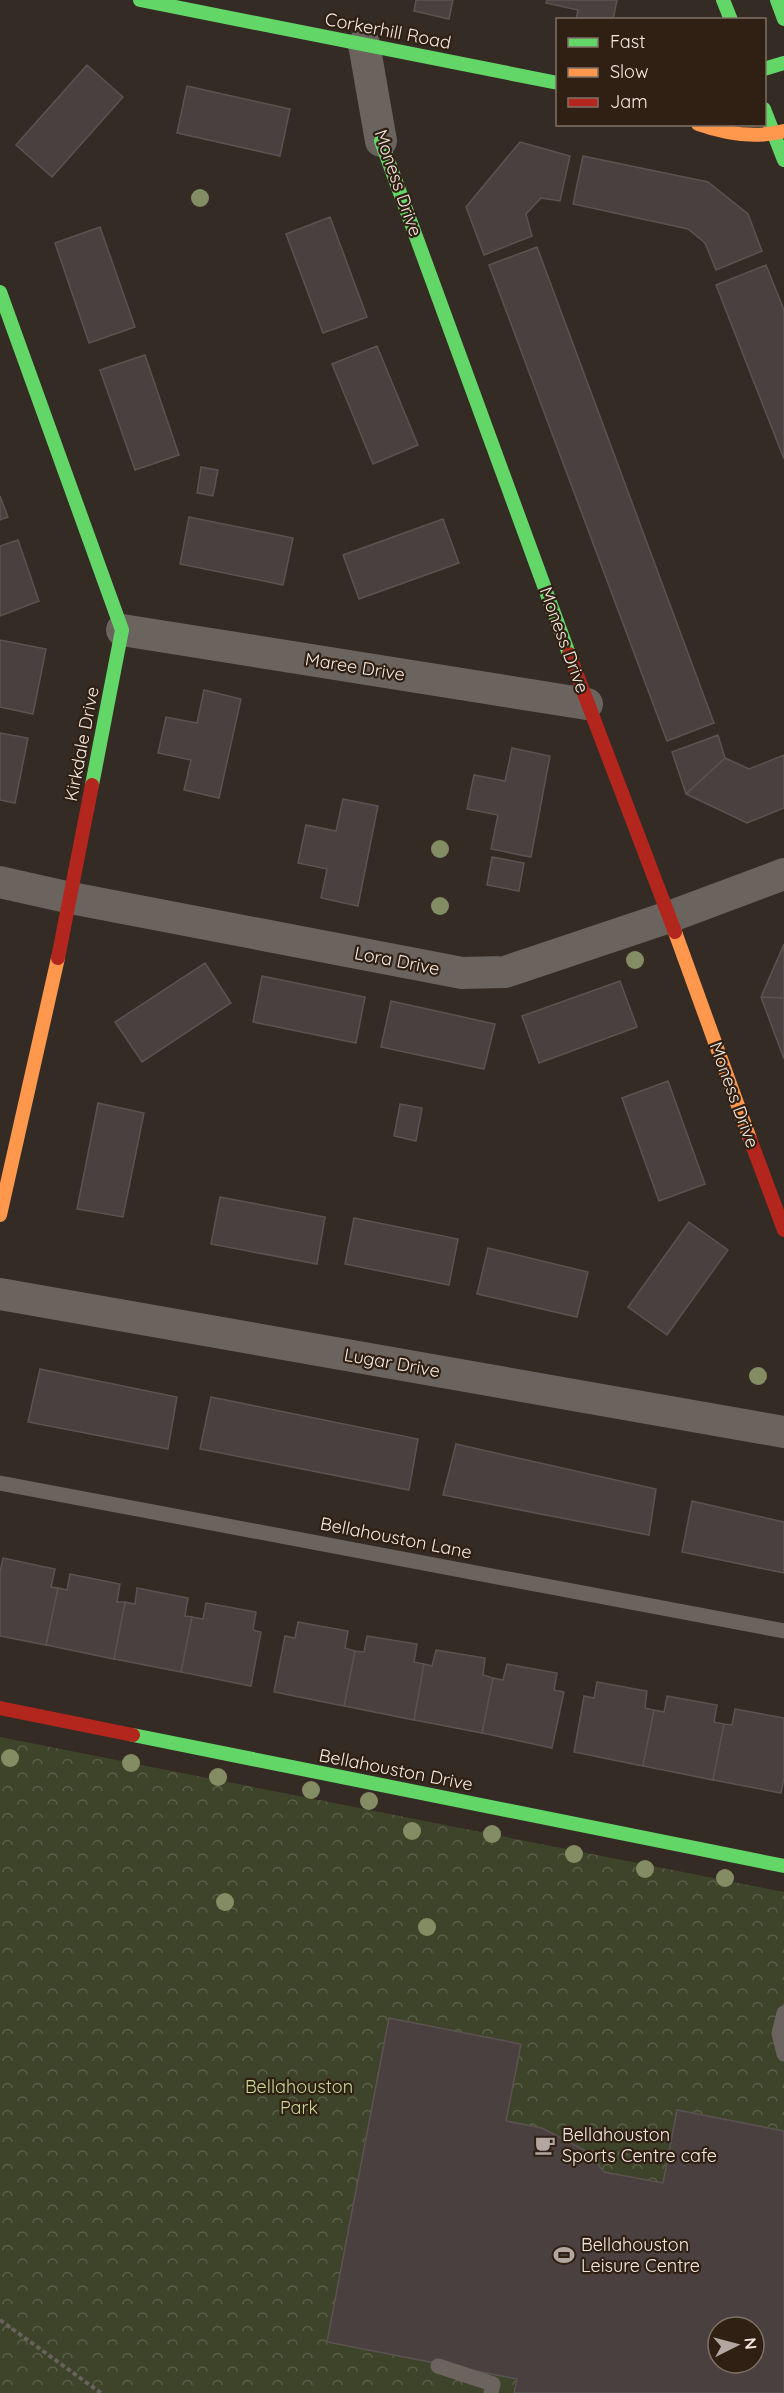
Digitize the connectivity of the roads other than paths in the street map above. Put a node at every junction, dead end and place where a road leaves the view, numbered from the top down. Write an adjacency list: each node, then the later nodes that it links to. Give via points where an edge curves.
1 (723, 0): 4 (street)
2 (160, 2): 6 (street, Corkerhill Road)
3 (780, 2): 5 (street)
4 (730, 18)
5 (784, 19)
6 (363, 44): 9 (street, Corkerhill Road); 13 (street, Moness Drive)
7 (784, 63): 8 (street)
8 (766, 69)
9 (556, 83)
10 (766, 111): 12 (street)
11 (702, 126): 12 (street, via 711,130)
12 (779, 133): 14 (street)
13 (381, 141): 17 (street, Moness Drive)
14 (784, 160)
15 (0, 292): 16 (street)
16 (122, 630): 17 (street, Maree Drive); 20 (street, Kirkdale Drive)
17 (587, 704): 21 (street, Moness Drive)
18 (784, 874): 21 (street, Lora Drive)
19 (0, 882): 20 (street, Lora Drive)
20 (71, 898): 21 (street, Lora Drive, via 462,973 505,972); 22 (street, Kirkdale Drive)
21 (669, 917): 23 (street, Moness Drive)
22 (0, 1215)
23 (784, 1230)
24 (0, 1294): 25 (street, Lugar Drive)
25 (784, 1432)
26 (0, 1483): 27 (lane, Bellahouston Lane)
27 (784, 1631)
28 (0, 1708): 29 (street, Bellahouston Drive)
29 (784, 1866)
30 (784, 2013): 31 (lane, via 779,2033)
31 (784, 2054)
32 (438, 2366): 33 (lane, via 493,2385)
33 (491, 2393)

